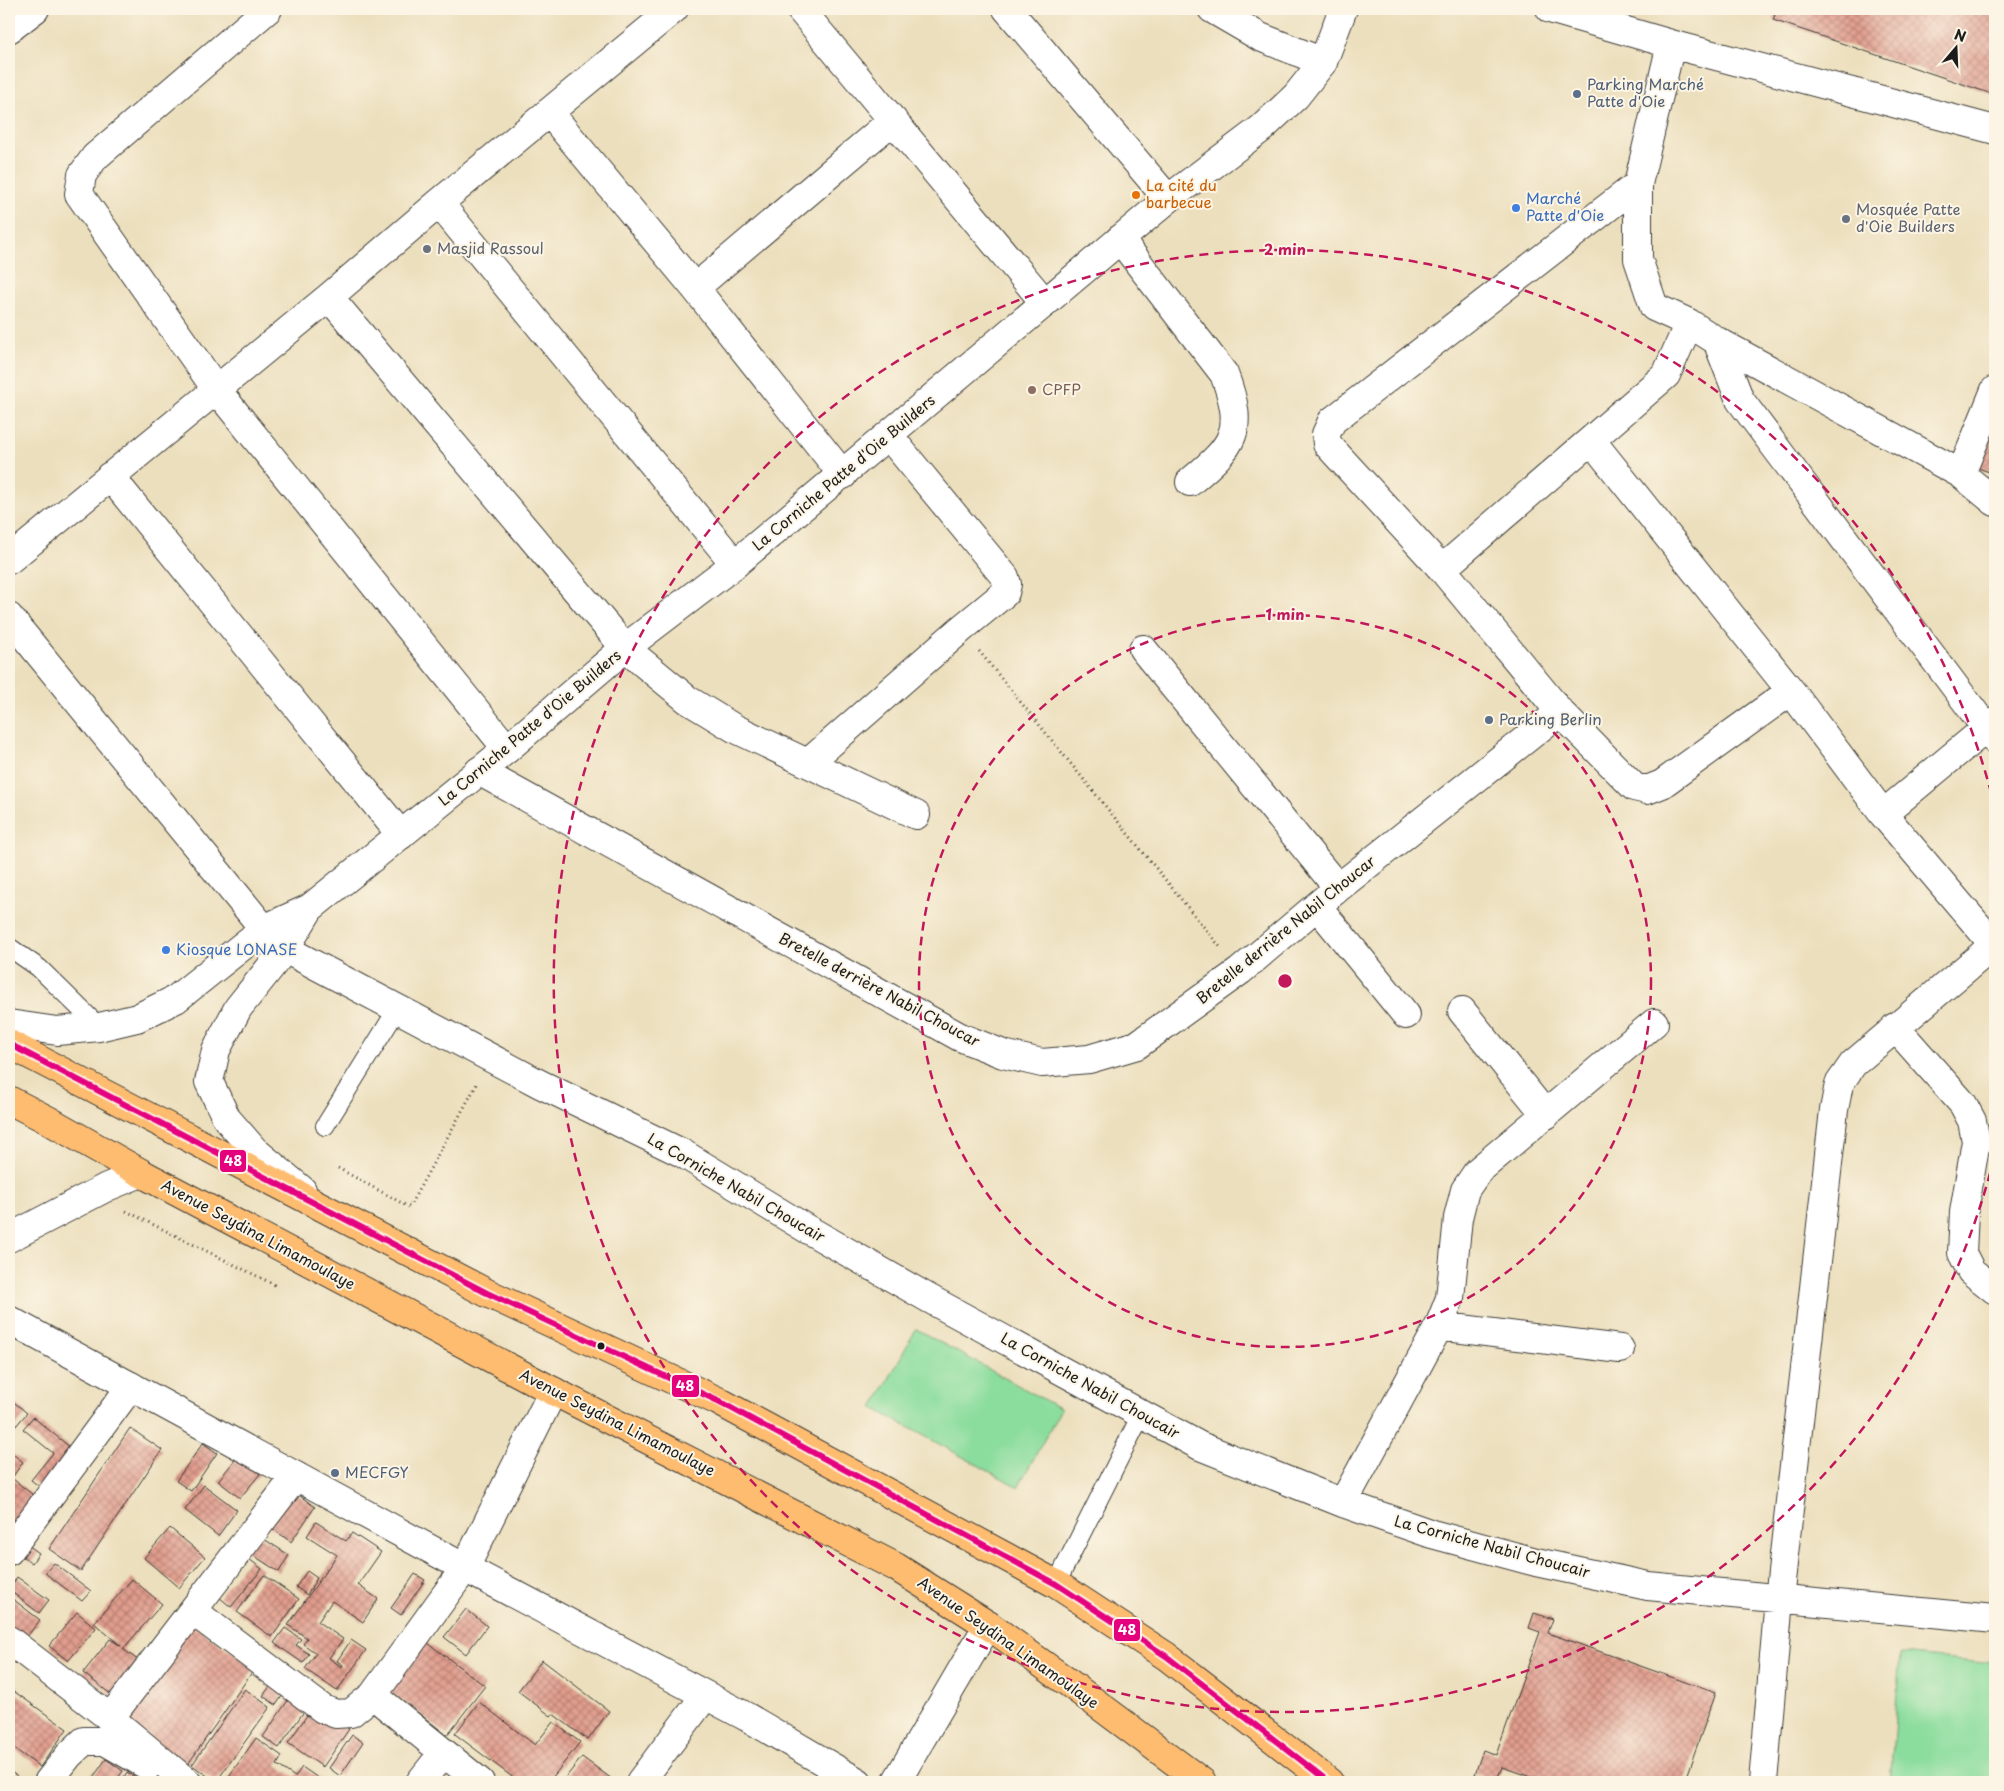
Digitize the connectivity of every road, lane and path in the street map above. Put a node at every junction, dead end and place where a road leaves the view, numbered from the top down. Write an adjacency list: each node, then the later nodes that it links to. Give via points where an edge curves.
1 (35, 9): 9 (street)
2 (268, 9): 24 (street, via 95,157 82,175 79,194)
3 (674, 9): 12 (street)
4 (800, 9): 13 (street)
5 (1007, 9): 16 (street)
6 (1212, 9): 11 (street, via 1260,37)
7 (1343, 9): 11 (street, La Corniche Patte d'Oie Builders)
8 (1550, 9): 10 (street)
9 (9, 29)
10 (1671, 44): 14 (street); 15 (street)
11 (1323, 62): 16 (street, La Corniche Patte d'Oie Builders, via 1296,96 1262,128)
12 (550, 112): 17 (street); 19 (street)
13 (893, 120): 19 (street); 21 (street)
14 (1995, 130)
15 (1638, 184): 22 (street, via 1638,259 1654,307); 35 (street, via 1332,421 1326,434 1327,444)
16 (1168, 199): 18 (street, La Corniche Patte d'Oie Builders)
17 (439, 203): 20 (street); 34 (street)
18 (1120, 239): 21 (street, La Corniche Patte d'Oie Builders); 31 (street, via 1224,374 1234,400 1236,425 1229,446)
19 (695, 288): 29 (street)
20 (329, 297): 24 (street); 38 (street)
21 (1046, 303): 26 (street, La Corniche Patte d'Oie Builders)
22 (1689, 323): 23 (street); 27 (street, via 1666,375)
23 (1717, 341): 28 (street); 42 (street, via 1740,400)
24 (216, 389): 30 (street); 43 (street)
25 (1995, 390): 28 (street)
26 (889, 436): 29 (street, La Corniche Patte d'Oie Builders); 37 (street, via 1005,577 1005,593)
27 (1591, 440): 35 (street); 40 (street)
28 (1961, 474): 32 (street)
29 (843, 475): 34 (street, La Corniche Patte d'Oie Builders)
30 (110, 476): 33 (street); 48 (street)
31 (1190, 482)
32 (1995, 502)
33 (9, 560)
34 (735, 564): 38 (street, La Corniche Patte d'Oie Builders)
35 (1442, 569): 41 (street)
36 (9, 616): 52 (street, La Corniche Nabil Choucair)
37 (961, 629): 44 (street); 56 (path)
38 (625, 648): 43 (street, La Corniche Patte d'Oie Builders); 44 (street, via 688,700 734,728)
39 (1143, 649): 49 (street)
40 (1792, 691): 41 (street, via 1662,784 1648,790 1634,787); 46 (street)
41 (1560, 712): 49 (street, Bretelle derrière Nabil Choucar)
42 (1992, 730): 46 (street)
43 (507, 749): 45 (street, La Corniche Patte d'Oie Builders)
44 (808, 763): 47 (street)
45 (479, 771): 48 (street, La Corniche Patte d'Oie Builders); 56 (street, Bretelle derrière Nabil Choucar, via 960,1037 1003,1054 1042,1063 1089,1059 1137,1045)
46 (1883, 814): 53 (street)
47 (916, 815)
48 (402, 835): 51 (street, La Corniche Patte d'Oie Builders)
49 (1338, 888): 50 (street, Bretelle derrière Nabil Choucar)
50 (1317, 906): 56 (street, Bretelle derrière Nabil Choucar); 59 (street)
51 (310, 908): 52 (street); 55 (street)
52 (264, 929): 55 (street, La Corniche Nabil Choucair); 62 (street, via 176,999 137,1018)
53 (1994, 944): 63 (street)
54 (9, 947): 62 (lane, via 39,968)
55 (285, 948): 57 (street, La Corniche Nabil Choucair); 74 (street, via 238,1008 216,1050 209,1082 227,1119 254,1150)
56 (1240, 971)
57 (398, 1008): 65 (street, La Corniche Nabil Choucair); 68 (lane)
58 (1462, 1011): 67 (street)
59 (1406, 1015)
60 (1654, 1023): 67 (street)
61 (9, 1024): 62 (street, via 57,1031)
62 (98, 1027)
63 (1895, 1027): 72 (street, via 1963,1104 1972,1121 1976,1141); 89 (street, via 1853,1064 1839,1084)
64 (9, 1044): 74 (highway)
65 (491, 1058): 70 (path, via 409,1207); 83 (street, La Corniche Nabil Choucair, via 682,1153 807,1229)
66 (9, 1100): 71 (highway, Avenue Seydina Limamoulaye)
67 (1546, 1115): 79 (street, via 1478,1172 1465,1190 1458,1218 1450,1298)
68 (325, 1126)
69 (1995, 1152): 72 (street)
70 (338, 1168)
71 (140, 1173): 73 (street); 82 (highway, Avenue Seydina Limamoulaye)
72 (1970, 1174): 77 (street, via 1962,1253 1971,1271)
73 (94, 1195): 75 (street); 76 (path)
74 (330, 1212): 88 (highway, via 487,1292 718,1401)
75 (9, 1238)
76 (275, 1285)
77 (1995, 1290)
78 (9, 1320): 81 (street)
79 (1439, 1326): 80 (street); 85 (street)
80 (1620, 1349)
81 (131, 1386): 84 (street); 86 (street)
82 (553, 1391): 87 (street); 92 (highway, Avenue Seydina Limamoulaye, via 896,1567)
83 (1141, 1415): 85 (street, La Corniche Nabil Choucair, via 1200,1446); 88 (lane)
84 (296, 1476): 87 (street); 90 (street)
85 (1343, 1503): 89 (street, La Corniche Nabil Choucair, via 1432,1534 1536,1562 1648,1586)
86 (9, 1551)
87 (465, 1568): 94 (street); 95 (street)
88 (1056, 1584): 107 (highway, via 1166,1656)
89 (1779, 1599): 91 (street, La Corniche Nabil Choucair); 108 (street)
90 (193, 1611): 94 (street, via 323,1709 336,1714 351,1713); 96 (street)
91 (1995, 1619)
92 (988, 1625): 105 (street); 106 (highway, Avenue Seydina Limamoulaye)
93 (9, 1640): 96 (street)
94 (373, 1695): 97 (street)
95 (705, 1696): 98 (street); 104 (street)
96 (110, 1718): 101 (street)
97 (443, 1753): 102 (street); 103 (street)
98 (844, 1779)
99 (48, 1782): 100 (street, via 84,1740 105,1741 170,1779)
100 (182, 1782)
101 (187, 1782)
102 (420, 1782)
103 (480, 1782)
104 (640, 1782)
105 (896, 1782)
106 (1202, 1782)
107 (1329, 1782)
108 (1763, 1782)

